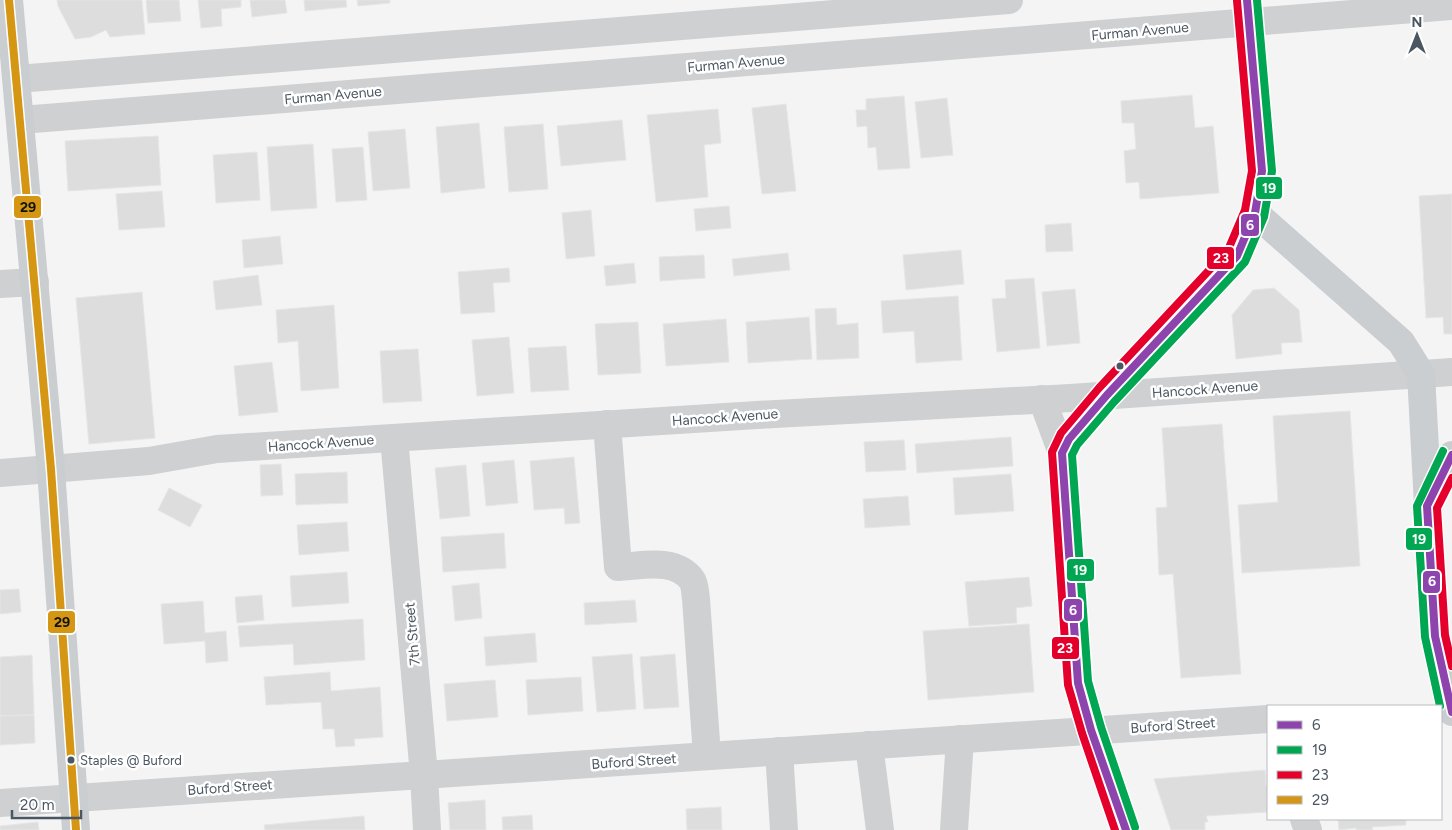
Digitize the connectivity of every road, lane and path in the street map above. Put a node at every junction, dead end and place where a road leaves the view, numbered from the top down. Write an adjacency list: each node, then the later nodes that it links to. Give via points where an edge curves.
1 (9, 0): 8 (main road)
2 (1009, 0): 5 (street)
3 (1452, 6): 4 (street, Furman Avenue)
4 (1248, 11): 7 (street, Furman Avenue); 11 (main road, via 1262,171)
5 (815, 16): 6 (street); 7 (street)
6 (428, 46): 8 (street); 9 (street)
7 (817, 57): 9 (street, Furman Avenue)
8 (17, 79): 10 (main road)
9 (431, 87): 10 (street, Furman Avenue)
10 (21, 120): 12 (main road)
11 (1255, 213): 15 (main road, via 1401,342); 16 (main road, via 1237,256)
12 (35, 282): 13 (street); 22 (main road)
13 (0, 284)
14 (1452, 372): 15 (street, Hancock Avenue)
15 (1421, 374): 16 (street, Hancock Avenue); 24 (main road)
16 (1107, 395): 17 (street, Hancock Avenue); 20 (main road, via 1069,439)
17 (1042, 400): 18 (street, Hancock Avenue); 20 (street)
18 (607, 424): 19 (street, Hancock Avenue); 31 (street, via 618,567 672,566 693,581)
19 (394, 438): 22 (street, Hancock Avenue, via 216,449 149,462); 32 (street, 7th Street)
20 (1062, 453): 27 (main road, via 1078,683)
21 (1452, 455): 24 (main road)
22 (51, 469): 23 (street, Hancock Avenue); 33 (main road)
23 (0, 473)
24 (1427, 506): 25 (main road, via 1435,636)
25 (1449, 709)
26 (1267, 719): 27 (street, Buford Street)
27 (1091, 730): 28 (street, Buford Street); 40 (main road)
28 (960, 739): 29 (street, Buford Street); 39 (street)
29 (870, 745): 30 (street, Buford Street); 38 (street)
30 (779, 751): 31 (street, Buford Street); 37 (street)
31 (707, 756): 32 (street, Buford Street)
32 (424, 775): 33 (street, Buford Street); 36 (street, 7th Street)
33 (73, 798): 34 (street, Buford Street); 35 (main road)
34 (0, 803)
35 (76, 830)
36 (427, 830)
37 (784, 830)
38 (880, 830)
39 (954, 830)
40 (1126, 830)

